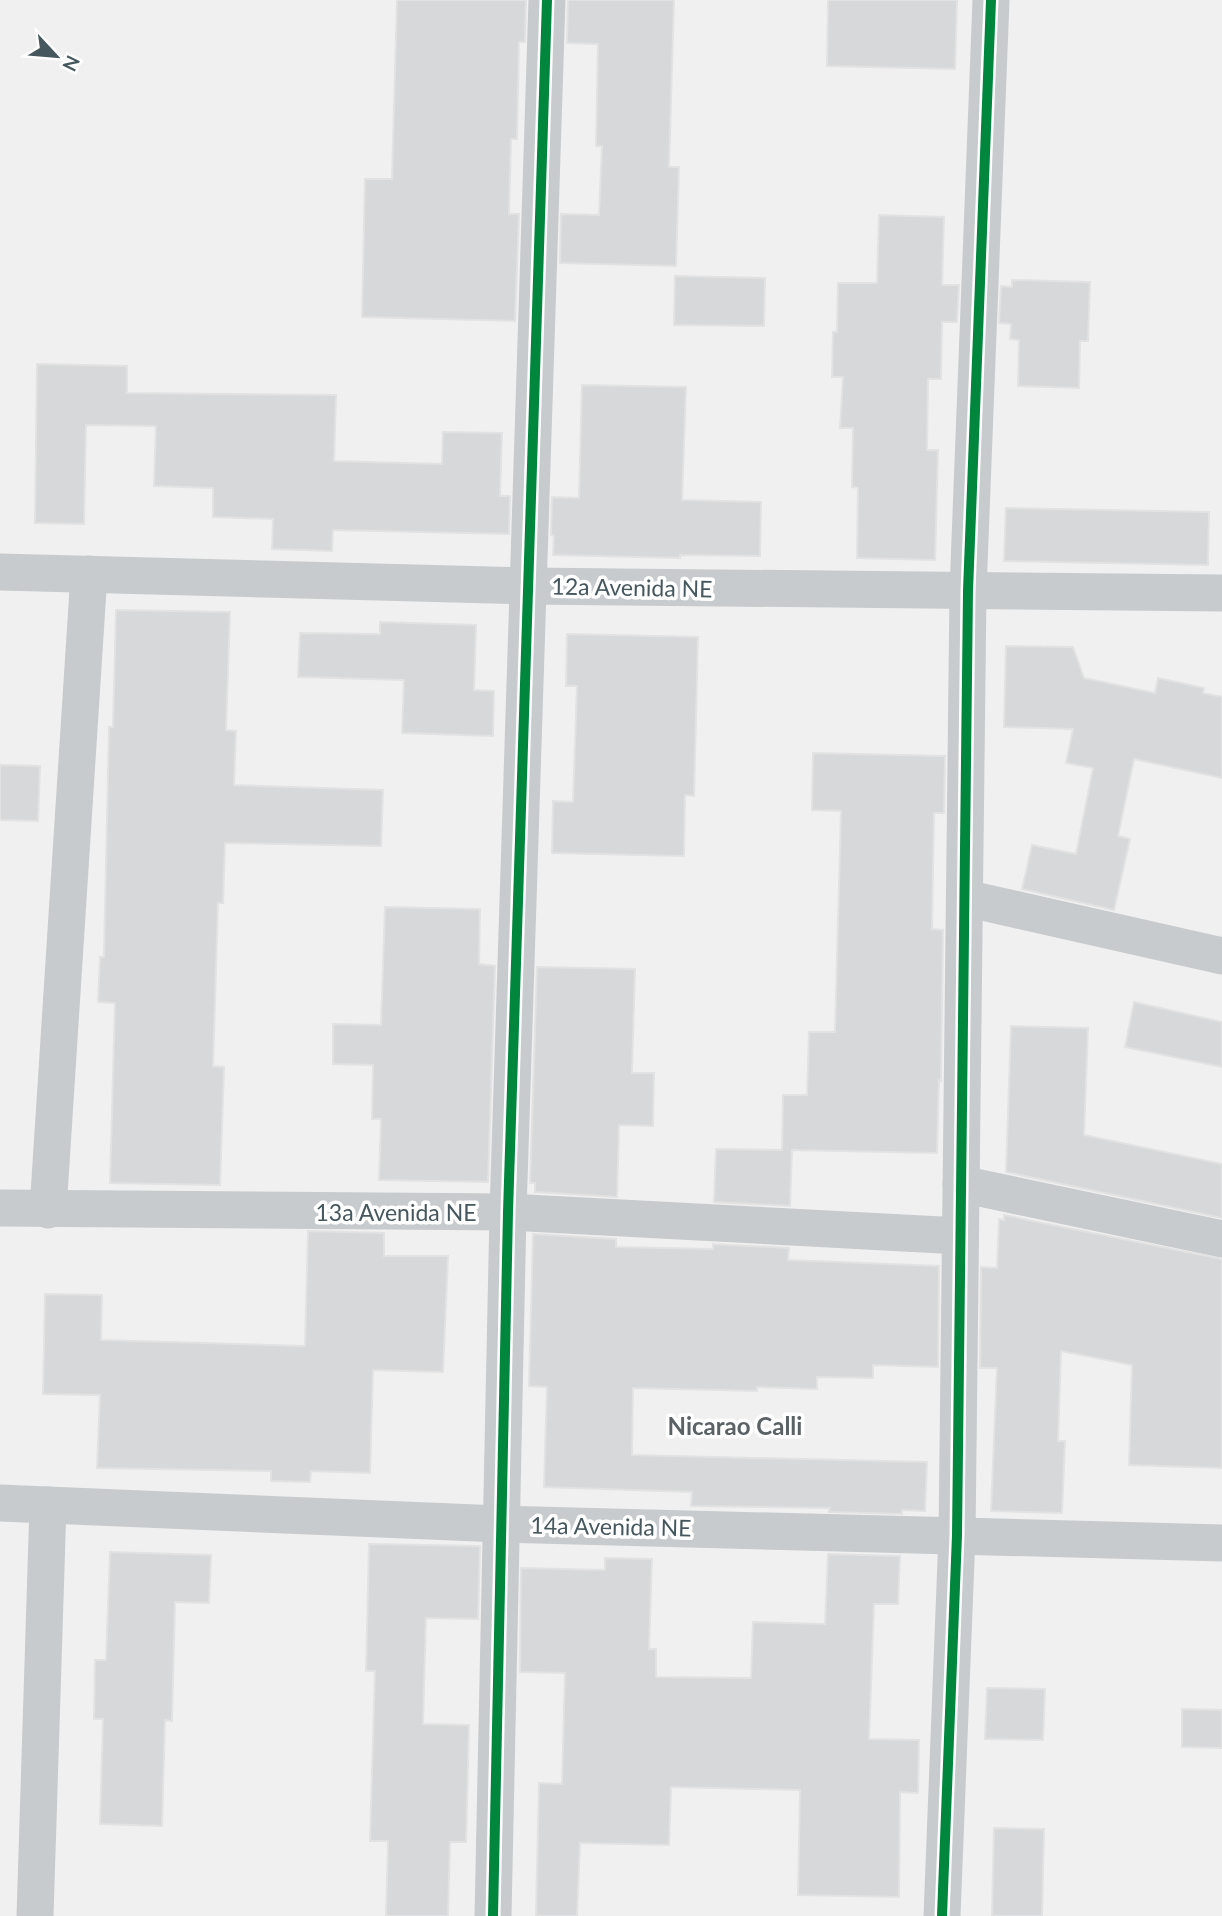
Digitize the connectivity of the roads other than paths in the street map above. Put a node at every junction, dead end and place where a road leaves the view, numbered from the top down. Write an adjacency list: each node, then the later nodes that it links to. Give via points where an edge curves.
1 (547, 0): 5 (street)
2 (991, 0): 6 (street)
3 (0, 572): 4 (street, 12a Avenida NE)
4 (89, 574): 5 (street, 12a Avenida NE); 12 (street)
5 (527, 586): 6 (street, 12a Avenida NE); 13 (street)
6 (968, 591): 7 (street, 12a Avenida NE); 8 (street)
7 (1222, 593)
8 (965, 898): 9 (street); 10 (street)
9 (1222, 956)
10 (961, 1184): 14 (street); 15 (street)
11 (0, 1208): 12 (street, 13a Avenida NE)
12 (48, 1210): 13 (street, 13a Avenida NE)
13 (508, 1213): 14 (street, 13a Avenida NE); 18 (street)
14 (960, 1236): 19 (street)
15 (1222, 1239)
16 (0, 1503): 17 (street, 14a Avenida NE)
17 (48, 1505): 18 (street, 14a Avenida NE); 21 (street)
18 (501, 1524): 19 (street, 14a Avenida NE); 22 (street)
19 (957, 1535): 20 (street, 14a Avenida NE); 23 (street)
20 (1222, 1543)
21 (35, 1916)
22 (493, 1916)
23 (942, 1916)

